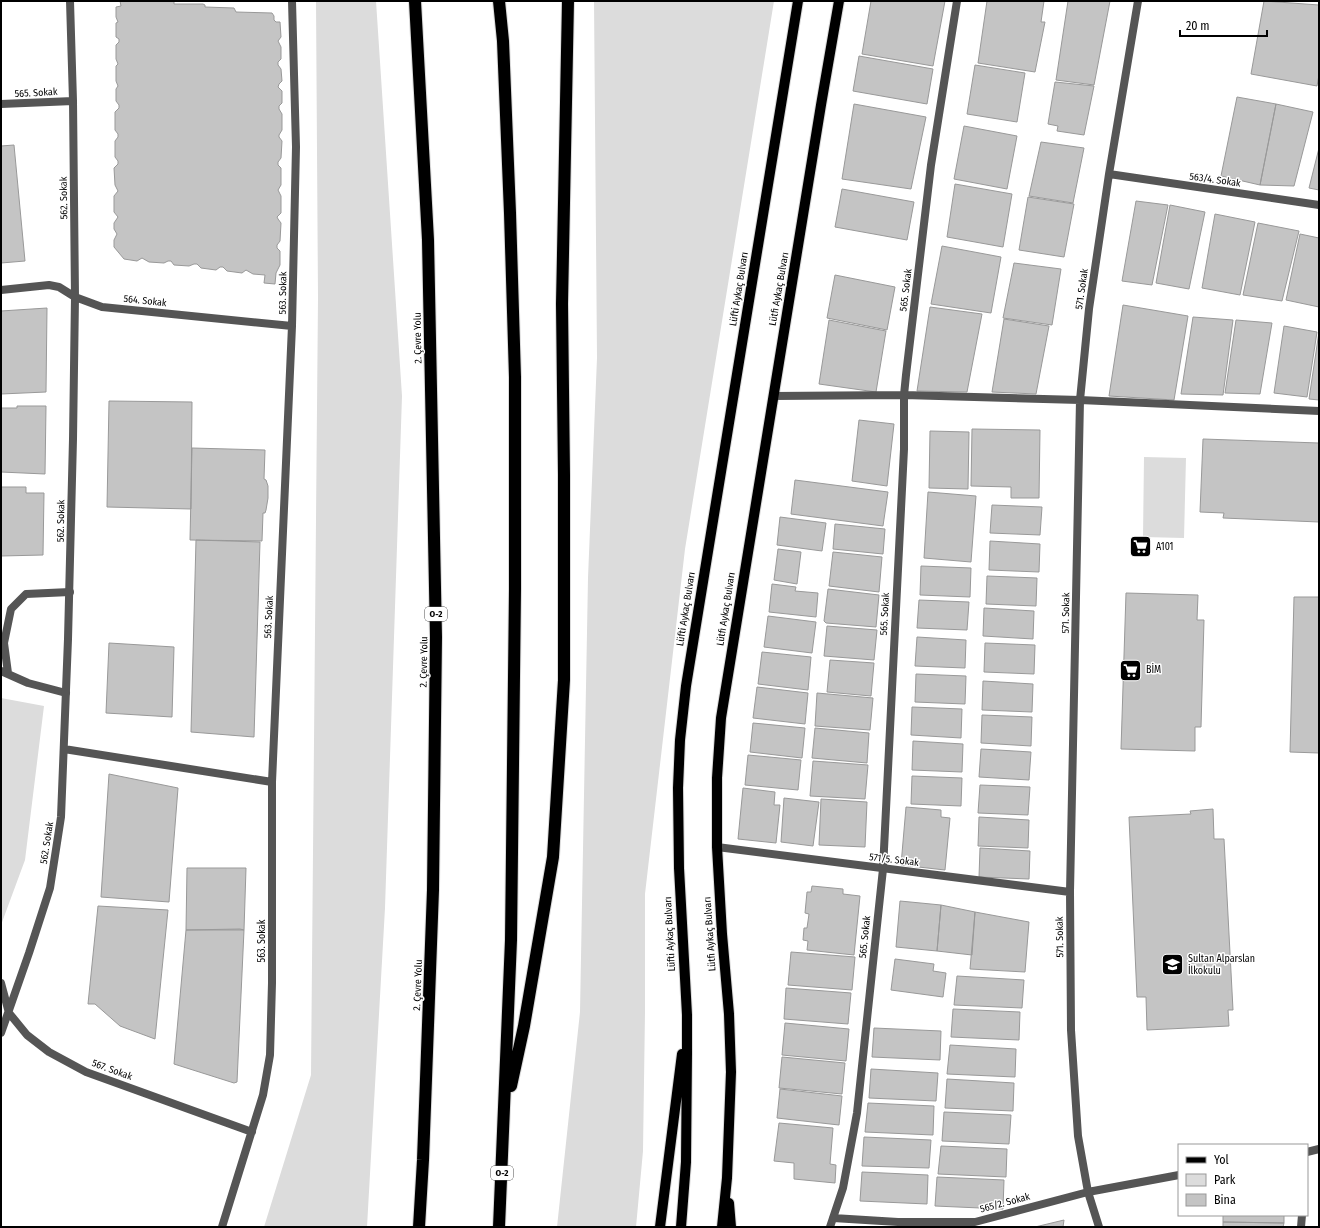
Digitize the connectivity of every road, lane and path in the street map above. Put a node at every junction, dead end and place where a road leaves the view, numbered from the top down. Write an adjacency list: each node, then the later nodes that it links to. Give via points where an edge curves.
1 (70, 1): 10 (street, 562. Sokak)
2 (292, 1): 16 (street, 563. Sokak, via 296,147)
3 (415, 1): 44 (highway, 2. Çevre Yolu / O-2, via 428,240 436,637 433,890)
4 (500, 1): 33 (highway, O-2, via 515,377 511,940)
5 (568, 1): 33 (highway, via 562,304 564,680 553,857 524,1026)
6 (798, 1): 31 (main road, Lüfti Aykaç Bulvarı, via 686,686 680,740 679,868)
7 (839, 1): 18 (main road, Lütfi Aykaç Bulvarı)
8 (957, 1): 17 (street, 565. Sokak, via 931,165)
9 (1138, 1): 12 (street, 571. Sokak)
10 (73, 101): 11 (street, 565. Sokak); 15 (street, 562. Sokak)
11 (1, 104)
12 (1108, 174): 13 (street, 563/4. Sokak); 19 (street, 571. Sokak, via 1089,309)
13 (1319, 205)
14 (1, 290): 15 (street, 564. Sokak, via 49,285 59,287)
15 (75, 296): 16 (street, 564. Sokak, via 102,307); 21 (street, 562. Sokak)
16 (292, 326): 25 (street, 563. Sokak)
17 (904, 395): 18 (street); 19 (street); 27 (street, 565. Sokak, via 904,450)
18 (773, 396): 26 (main road, Lütfi Aykaç Bulvarı, via 721,718 717,778)
19 (1080, 400): 20 (street); 28 (street, 571. Sokak)
20 (1319, 411)
21 (70, 592): 22 (street, via 26,594 11,609 4,643); 23 (street, 562. Sokak)
22 (4, 672): 23 (street, via 28,683)
23 (66, 693): 24 (street, 562. Sokak)
24 (64, 749): 25 (street); 30 (street, 562. Sokak, via 61,817 50,888)
25 (272, 782): 34 (street, 563. Sokak, via 270,1055 263,1095)
26 (717, 847): 27 (street, 571/5. Sokak); 38 (main road, Lütfi Aykaç Bulvarı, via 731,1065)
27 (882, 869): 28 (street, 571/5. Sokak); 41 (street, 565. Sokak, via 857,1113 843,1188)
28 (1070, 892): 39 (street, 571. Sokak, via 1071,1030 1078,1136)
29 (1, 983): 30 (street, 567. Sokak)
30 (8, 1013): 32 (street, 562. Sokak); 34 (street, 567. Sokak, via 27,1035 49,1052 86,1072)
31 (687, 1015): 46 (main road); 47 (main road, Lüfti Aykaç Bulvarı, via 686,1162)
32 (1, 1033)
33 (504, 1118): 45 (highway, O-2)
34 (252, 1132): 43 (street, 563. Sokak)
35 (1319, 1149): 36 (street)
36 (1308, 1152)
37 (1178, 1175): 39 (street, 565/2. Sokak)
38 (727, 1178): 48 (main road, Lütfi Aykaç Bulvarı); 49 (main road)
39 (1088, 1192): 42 (street, 565/2. Sokak); 51 (street, 571. Sokak)
40 (1302, 1216): 52 (street)
41 (834, 1218): 42 (street, 565/2. Sokak); 50 (street, 565. Sokak)
42 (974, 1224)
43 (222, 1227)
44 (419, 1227)
45 (499, 1227)
46 (660, 1227)
47 (681, 1227)
48 (722, 1227)
49 (731, 1227)
50 (830, 1227)
51 (1099, 1227)
52 (1301, 1227)

